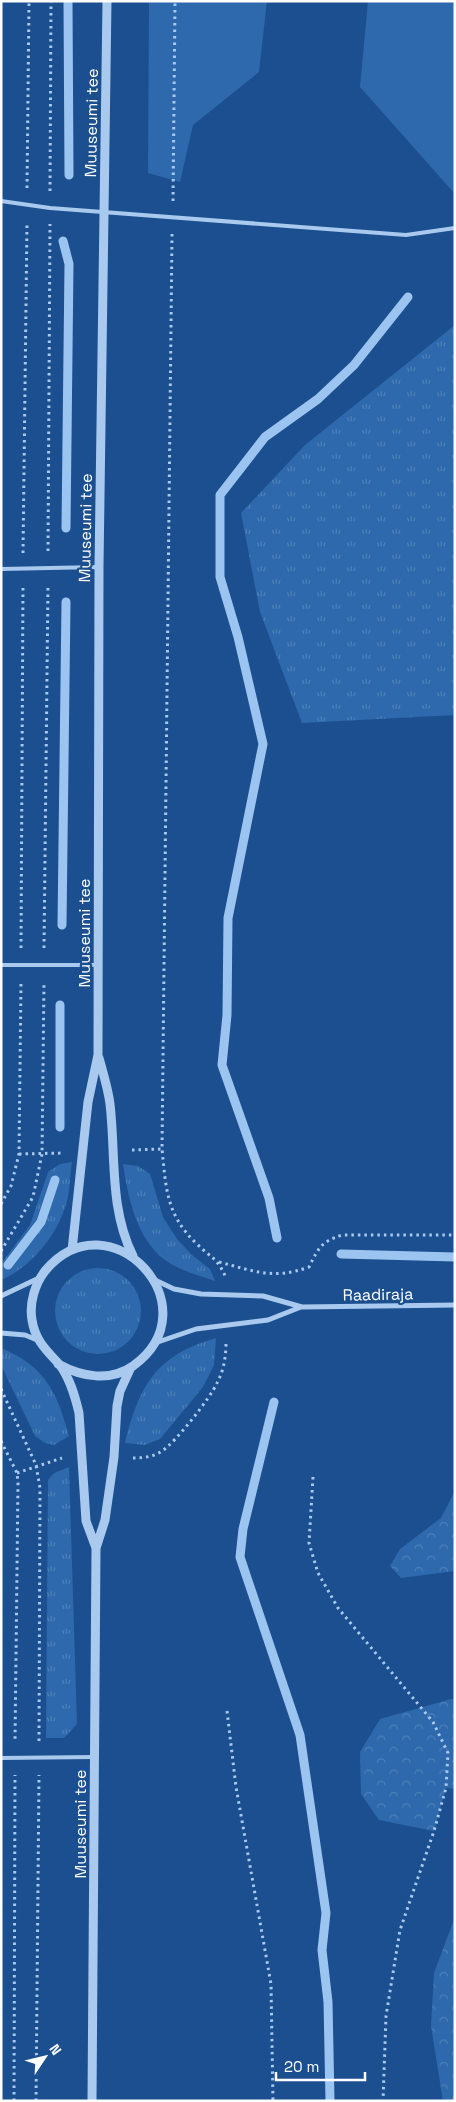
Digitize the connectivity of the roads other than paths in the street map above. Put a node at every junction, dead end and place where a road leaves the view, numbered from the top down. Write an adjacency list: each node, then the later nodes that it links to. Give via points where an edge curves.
1 (107, 1): 3 (street, Muuseumi tee)
2 (1, 201): 3 (lane)
3 (105, 213): 4 (lane, via 406,235); 5 (street, Muuseumi tee)
4 (455, 228)
5 (99, 567): 6 (lane); 8 (street, Muuseumi tee)
6 (1, 569)
7 (1, 965): 8 (lane)
8 (99, 965): 9 (street, Muuseumi tee)
9 (98, 1056): 10 (street, Muuseumi tee, via 88,1102); 11 (street, Muuseumi tee, via 110,1103 122,1228)
10 (72, 1250): 11 (street, Muuseumi tee, via 92,1245 107,1246); 12 (street, Muuseumi tee, via 54,1261)
11 (133, 1256): 13 (street, Muuseumi tee)
12 (40, 1277): 14 (street); 18 (street, Muuseumi tee, via 32,1298 32,1319)
13 (155, 1280): 16 (street, Raadiraja, via 201,1294 263,1296); 19 (street, Muuseumi tee, via 163,1312)
14 (1, 1296)
15 (455, 1305): 16 (street, Raadiraja)
16 (302, 1307): 19 (street, Raadiraja, via 268,1320 196,1329)
17 (1, 1333): 18 (street, via 26,1335)
18 (38, 1340): 20 (street, Muuseumi tee)
19 (154, 1344): 21 (street, Muuseumi tee)
20 (58, 1364): 21 (street, Muuseumi tee, via 94,1377); 22 (street, Muuseumi tee, via 71,1387 79,1413 86,1521)
21 (132, 1367): 22 (street, Muuseumi tee, via 120,1391 117,1406 114,1457 106,1511)
22 (96, 1548): 23 (street, Muuseumi tee)
23 (95, 1757): 24 (lane); 25 (street, Muuseumi tee)
24 (1, 1758)
25 (92, 2101)

